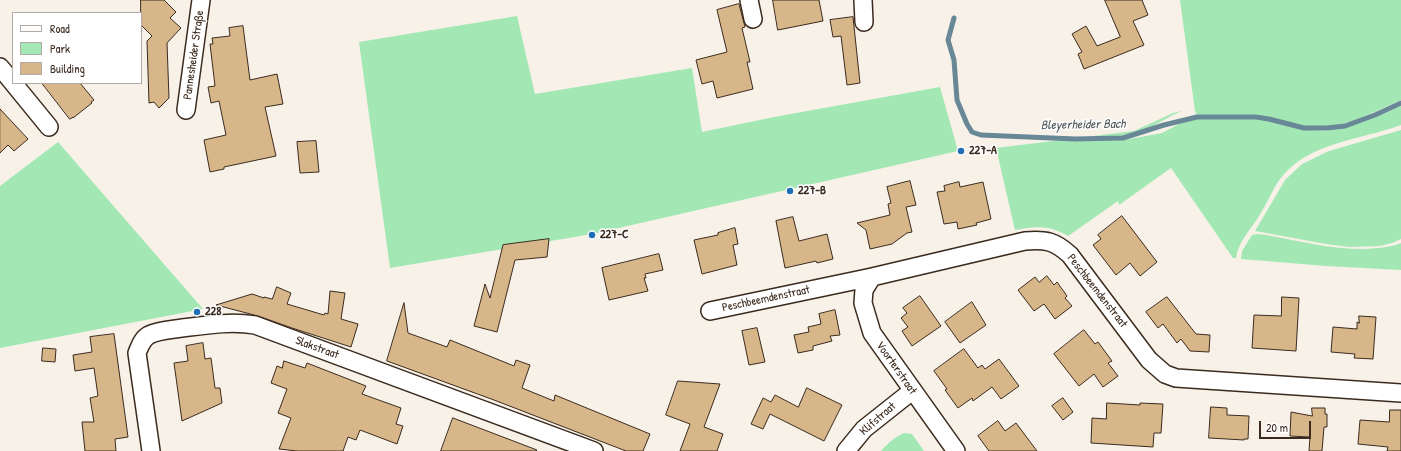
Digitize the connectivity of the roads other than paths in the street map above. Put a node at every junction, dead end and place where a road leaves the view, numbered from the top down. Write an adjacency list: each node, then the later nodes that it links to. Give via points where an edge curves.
1 (201, 0): 9 (street, Pannesheider Straße)
2 (749, 0): 4 (street)
3 (862, 0): 5 (street)
4 (753, 19)
5 (864, 22)
6 (0, 67): 7 (street)
7 (12, 82)
8 (14, 84): 10 (street)
9 (186, 110)
10 (49, 128)
11 (872, 277): 12 (street, Peschbeemdenstraat); 13 (street, Voorterstraat, via 864,290 862,303 872,333); 14 (street, Peschbeemdenstraat, via 1040,239 1052,242 1070,255 1149,360 1165,374 1176,378)
12 (710, 311)
13 (912, 390): 17 (street, Klifstraat, via 864,429); 18 (street, Voorterstraat)
14 (1401, 393)
15 (151, 451): 16 (street, Slakstraat, via 137,353 141,343 148,336 159,332 234,323 255,325)
16 (594, 451)
17 (846, 451)
18 (956, 451)

